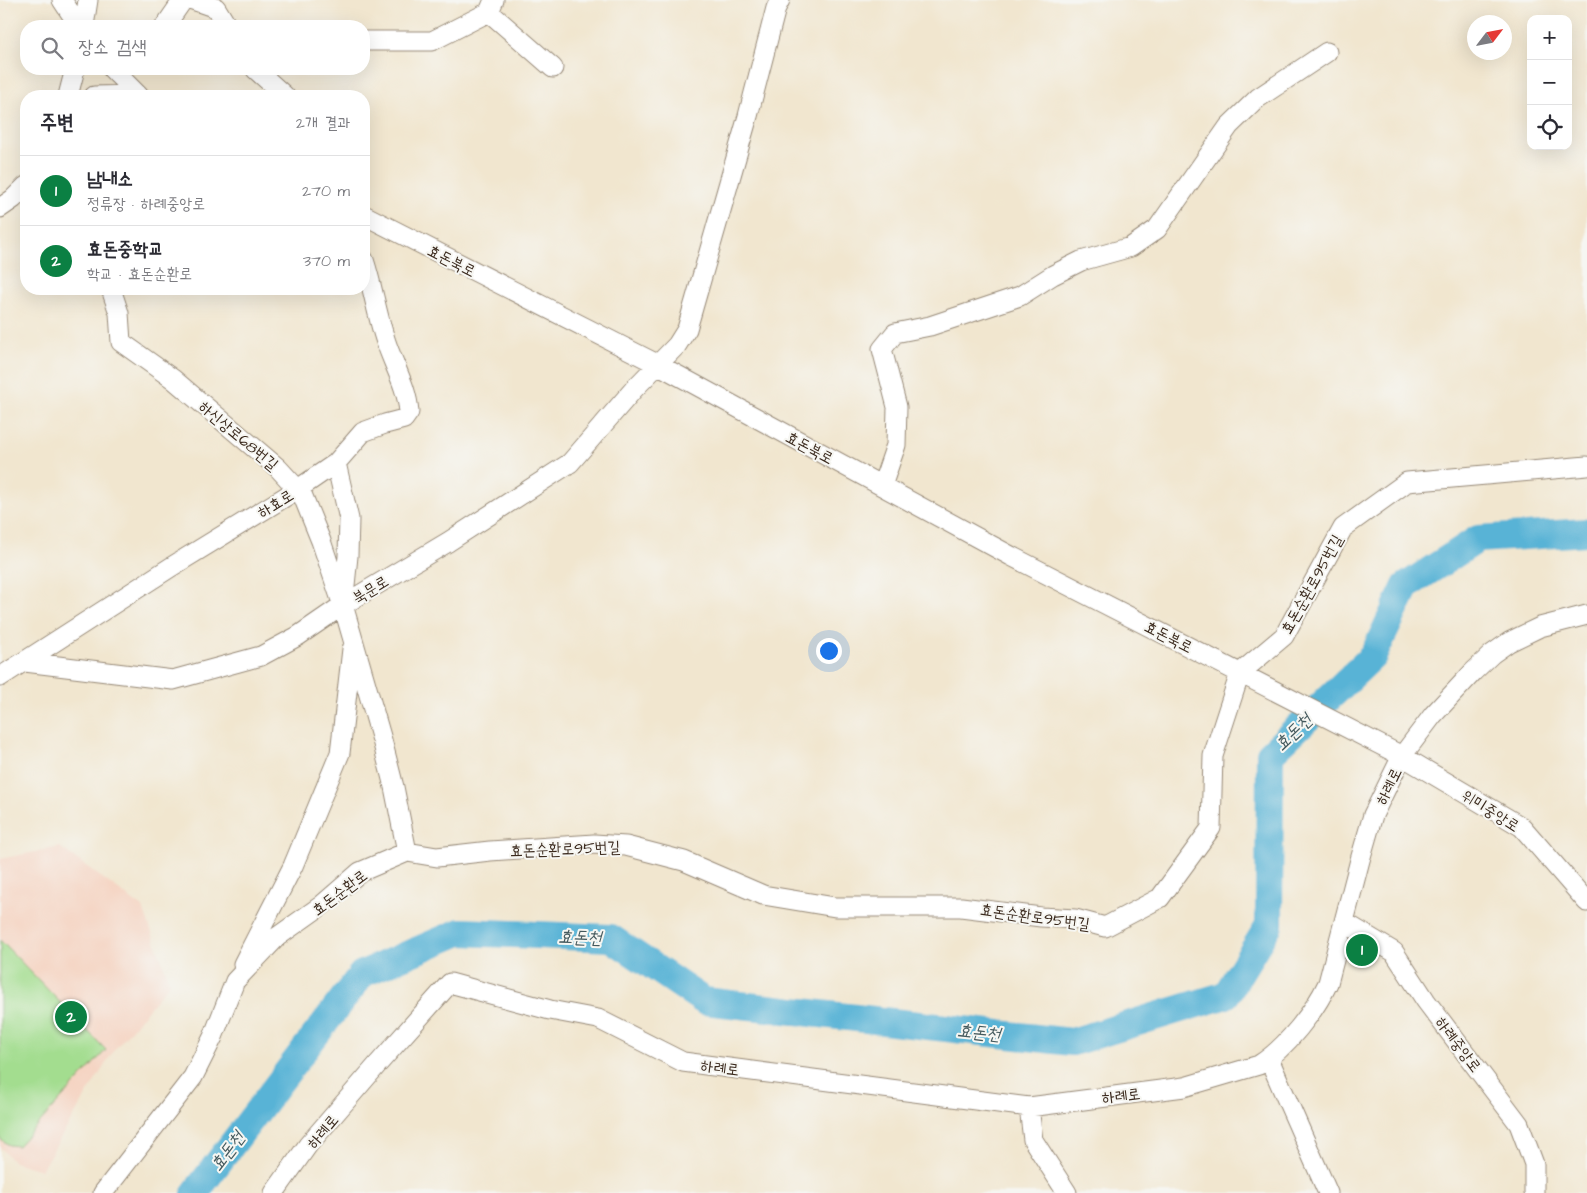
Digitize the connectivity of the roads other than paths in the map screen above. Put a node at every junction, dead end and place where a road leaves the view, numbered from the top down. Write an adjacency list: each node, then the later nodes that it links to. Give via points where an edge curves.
1 (62, 0): 7 (street)
2 (88, 0): 8 (street)
3 (183, 0): 9 (street)
4 (193, 0): 10 (street, via 216,8)
5 (780, 0): 25 (street, 북문로, via 688,329)
6 (492, 6): 11 (street, via 432,41); 13 (street)
7 (75, 20)
8 (85, 20)
9 (169, 20)
10 (223, 20)
11 (370, 42)
12 (1327, 52): 28 (street, via 1258,98 1229,126 1157,229 1131,247 1081,261 1020,296 930,326 895,333 882,349 897,407 896,445)
13 (554, 68)
14 (73, 75): 17 (street)
15 (124, 75): 18 (street)
16 (262, 75): 19 (street)
17 (69, 90)
18 (134, 90)
19 (278, 90)
20 (20, 193): 21 (street)
21 (0, 208)
22 (370, 218): 25 (street, 효돈북로)
23 (370, 276): 26 (street, 하효로, via 386,341 408,397 410,412 404,419 363,432)
24 (113, 295): 29 (street, 하신상로68번길, via 119,313 121,342 172,379 278,468)
25 (657, 364): 28 (street, 효돈북로); 30 (street, 북문로, via 570,463)
26 (336, 463): 29 (street, 하효로); 30 (street, via 349,519)
27 (1587, 466): 35 (street, 효돈순환로95번길, via 1408,482 1343,528 1284,636)
28 (882, 486): 35 (street, 효돈북로)
29 (298, 489): 30 (street, 하신상로68번길, via 321,541); 33 (street, 하효로)
30 (343, 605): 32 (street); 33 (street, 북문로, via 298,636 261,656 173,680)
31 (1587, 615): 36 (street, 하례로, via 1540,627 1492,654 1432,715)
32 (353, 640): 37 (street, via 391,777); 40 (street, via 340,753 293,866)
33 (24, 662): 34 (street, 하효로)
34 (0, 677)
35 (1248, 678): 36 (street, 효돈북로); 37 (street, 효돈순환로95번길, via 1213,756 1211,828 1160,898 1105,927 1075,919 961,907 834,907 763,895 684,861 626,846 594,844 437,857)
36 (1402, 756): 38 (street, 위미중앙로, via 1522,827); 39 (street, 하례로, via 1373,816)
37 (407, 852): 40 (street, 효돈순환로, via 360,872 322,905 277,937)
38 (1587, 902)
39 (1344, 922): 41 (street, 하례로, via 1321,998 1298,1029); 47 (street, 하례중앙로, via 1394,952 1519,1124 1534,1164)
40 (235, 982): 43 (street, 효돈순환로, via 193,1078)
41 (1269, 1059): 42 (street, 하례로, via 1259,1065 1184,1087); 46 (street)
42 (1029, 1107): 44 (street, 하례로, via 683,1062 598,1019 550,1010 450,983 308,1146); 45 (street, via 1033,1140)
43 (103, 1193)
44 (274, 1193)
45 (1066, 1193)
46 (1328, 1193)
47 (1534, 1193)

